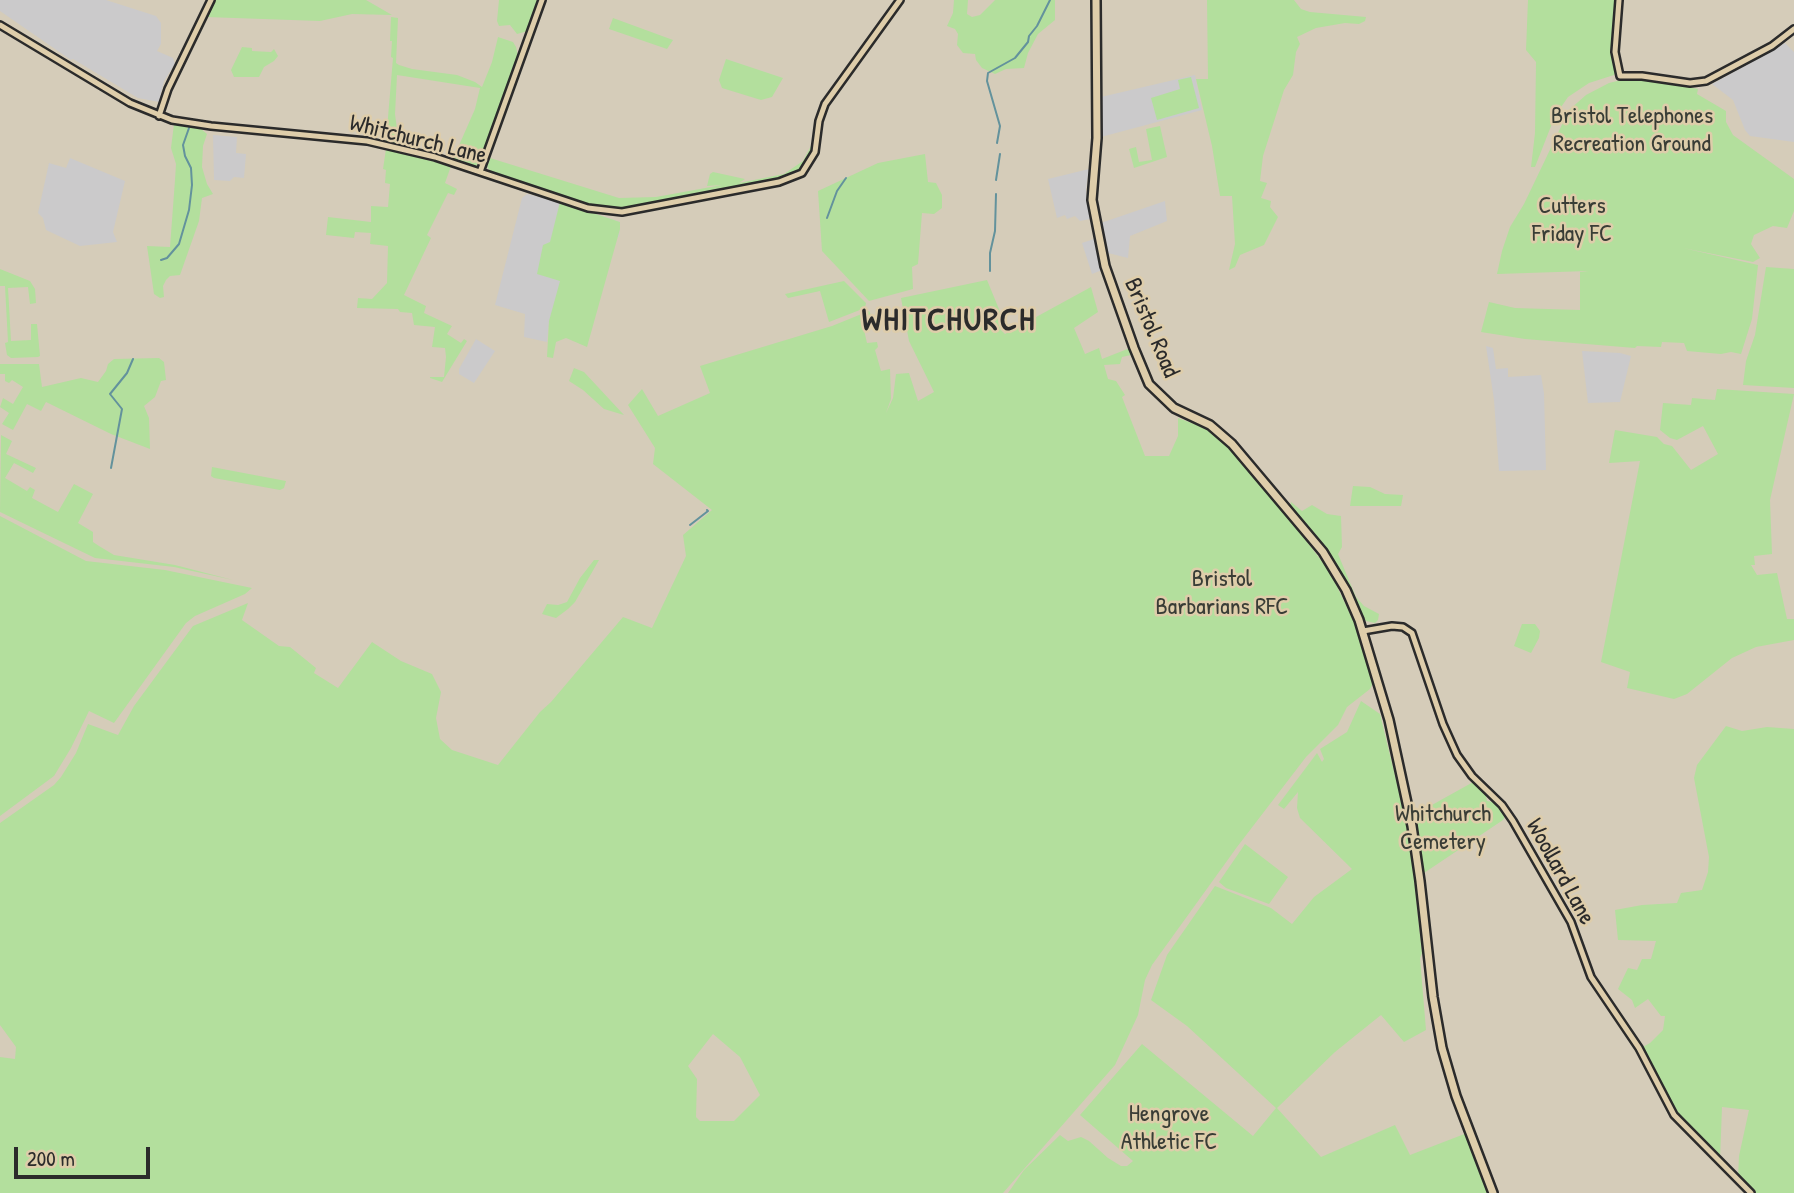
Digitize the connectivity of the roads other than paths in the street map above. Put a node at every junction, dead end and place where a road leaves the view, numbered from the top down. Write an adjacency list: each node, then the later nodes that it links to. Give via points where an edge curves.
1 (211, 0): 8 (street)
2 (542, 0): 9 (street)
3 (900, 0): 9 (street, Whitchurch Lane, via 825,104 816,152 802,173 779,182 611,212)
4 (1096, 0): 10 (highway, Bristol Road, via 1097,138 1092,195 1116,300 1145,376 1160,396 1189,417 1207,423 1232,444 1316,543 1346,590)
5 (1619, 0): 7 (street, via 1615,52 1620,76 1706,81)
6 (0, 25): 8 (street, Whitchurch Lane)
7 (1794, 29)
8 (159, 116): 9 (street, Whitchurch Lane, via 195,125 386,145)
9 (480, 172)
10 (1363, 631): 11 (highway, Bristol Road, via 1412,826 1442,1048); 12 (street, Woollard Lane, via 1392,626 1412,633 1457,755 1513,821 1572,922 1591,977 1639,1048 1674,1115)
11 (1493, 1193)
12 (1751, 1193)

